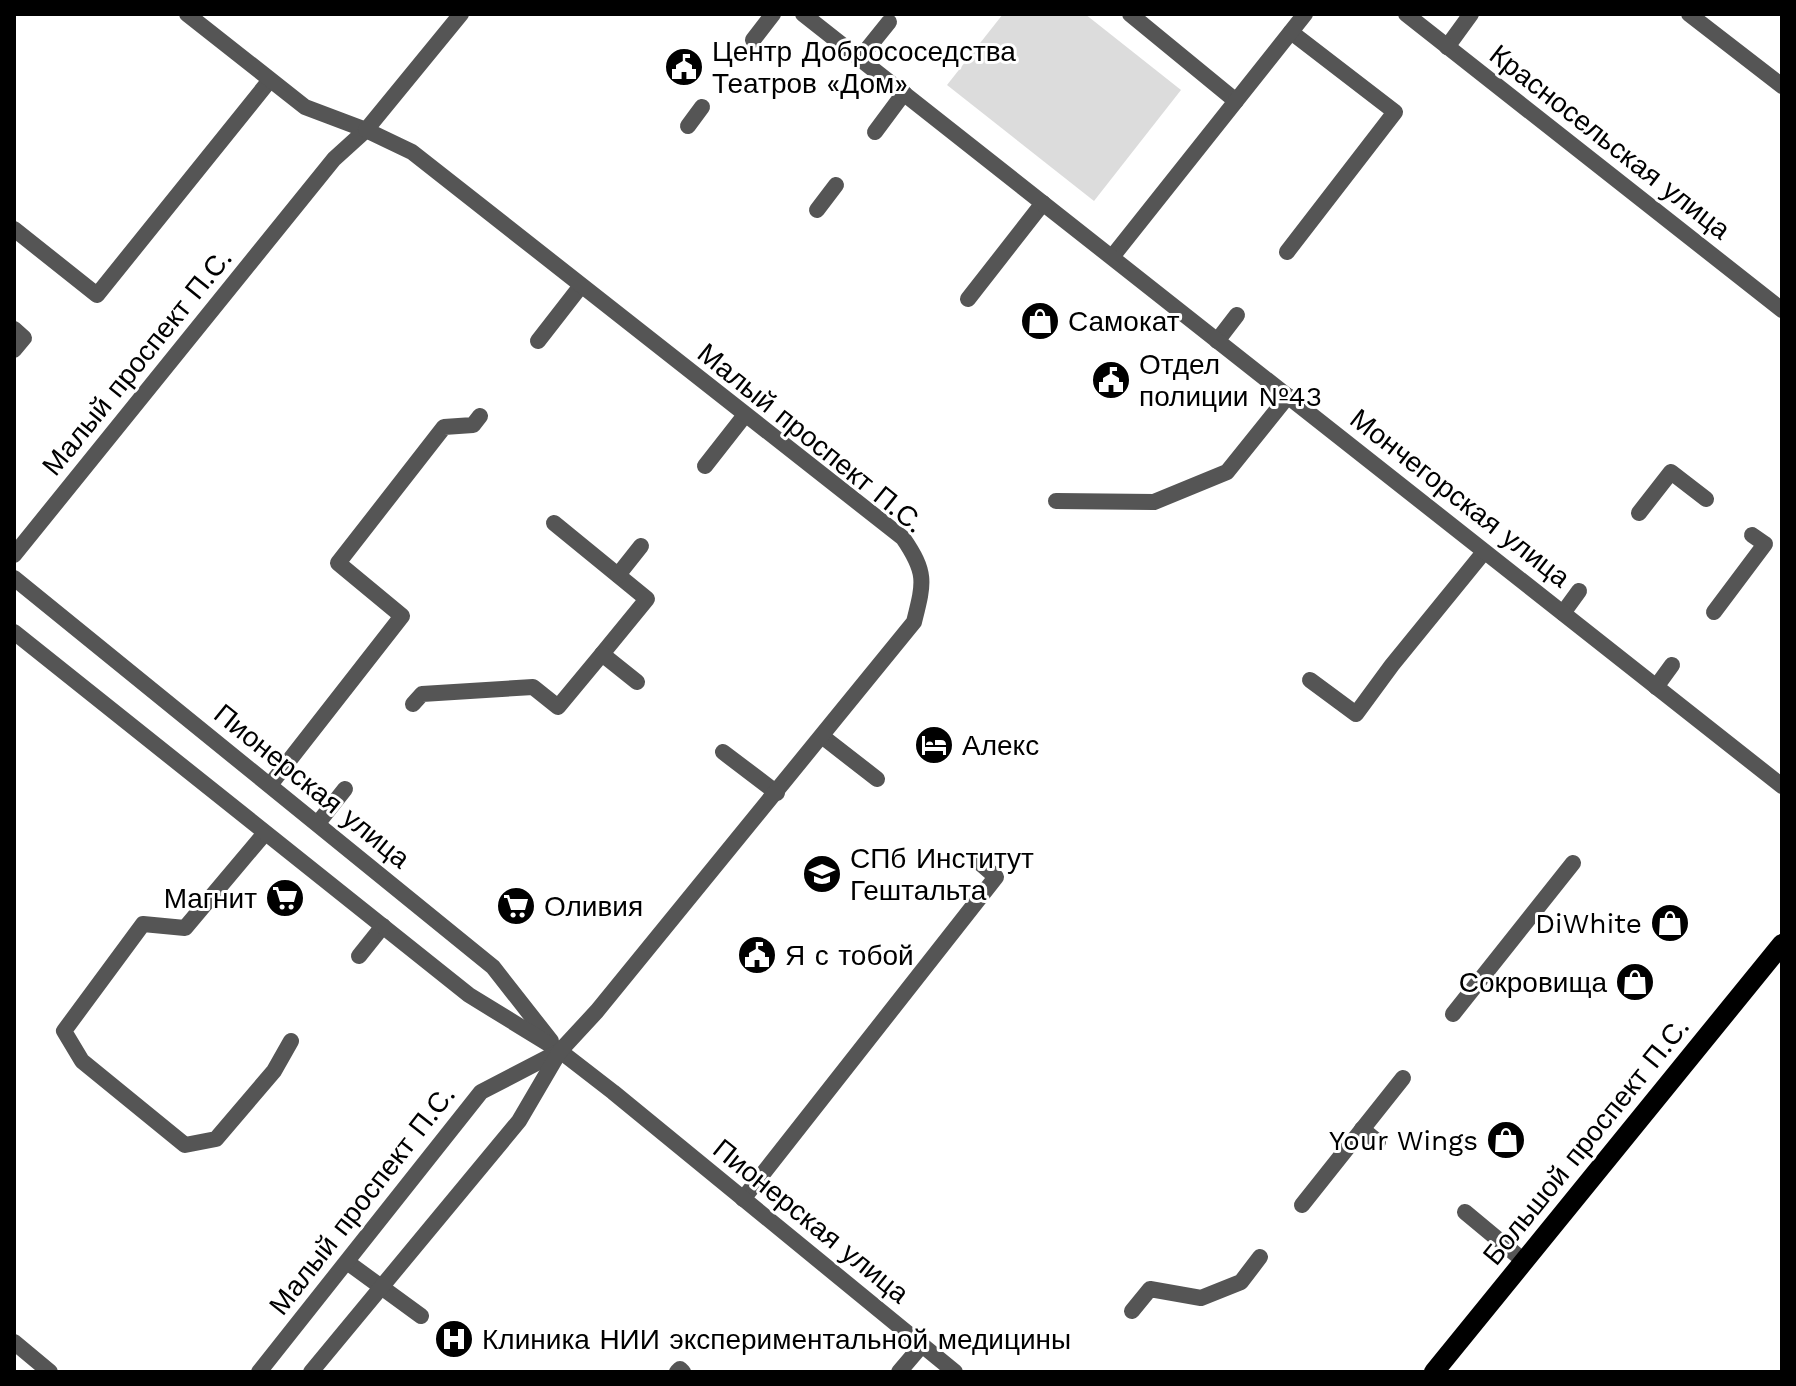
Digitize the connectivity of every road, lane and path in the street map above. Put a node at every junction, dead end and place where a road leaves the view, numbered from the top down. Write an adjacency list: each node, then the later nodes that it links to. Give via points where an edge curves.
1 (187, 14): 15 (street)
2 (461, 14): 21 (street, Малый проспект П.С.)
3 (773, 14): 12 (street)
4 (803, 14): 14 (street, Мончегорская улица)
5 (1130, 14): 18 (street)
6 (1305, 14): 11 (street)
7 (1406, 14): 13 (street, Красносельская улица)
8 (1471, 14): 13 (street)
9 (1689, 14): 16 (street)
10 (889, 22): 14 (street)
11 (1291, 32): 18 (street); 27 (street, via 1395,112)
12 (753, 40)
13 (1447, 47): 31 (street, Красносельская улица)
14 (860, 58): 17 (street, Мончегорская улица)
15 (270, 80): 21 (street, via 305,107); 26 (street, via 97,295)
16 (1782, 86)
17 (904, 93): 22 (street); 24 (street, Мончегорская улица)
18 (1236, 101): 28 (street)
19 (702, 107): 20 (street)
20 (688, 126)
21 (366, 130): 29 (street, Малый проспект П.С., via 412,152); 48 (street, Малый проспект П.С., via 334,159)
22 (875, 132)
23 (836, 185): 25 (street)
24 (1043, 203): 28 (street, Мончегорская улица); 30 (street)
25 (817, 210)
26 (14, 229)
27 (1287, 252)
28 (1112, 257): 35 (street, Мончегорская улица)
29 (580, 287): 34 (street); 38 (street, Малый проспект П.С.)
30 (968, 299)
31 (1782, 310)
32 (1237, 315): 35 (street)
33 (14, 329): 36 (street, via 24,338)
34 (538, 341)
35 (1217, 341): 37 (street, Мончегорская улица)
36 (14, 350)
37 (1288, 396): 42 (street, via 1227,472 1154,502); 47 (street, Мончегорская улица)
38 (745, 415): 40 (street); 61 (street, Малый проспект П.С., via 903,538 917,559 923,585 914,622)
39 (480, 416): 64 (street, via 473,425 444,427 338,563 402,616)
40 (705, 466)
41 (1706, 499): 43 (street, via 1671,472)
42 (1056, 501)
43 (1639, 513)
44 (554, 523): 49 (street)
45 (1752, 535): 52 (street, via 1765,544)
46 (641, 546): 49 (street)
47 (1484, 552): 53 (street, Мончегорская улица); 57 (street, via 1356,714)
48 (14, 555)
49 (618, 575): 55 (street, via 647,599)
50 (14, 578): 64 (street, Пионерская улица)
51 (1579, 591): 53 (street)
52 (1714, 612)
53 (1563, 613): 59 (street, Мончегорская улица)
54 (14, 632): 69 (street, Пионерская улица)
55 (602, 654): 58 (street); 60 (street, via 558,707 533,687 422,694)
56 (1672, 665): 59 (street)
57 (1310, 680)
58 (637, 682)
59 (1656, 687): 65 (street, Мончегорская улица)
60 (413, 704)
61 (823, 737): 63 (street); 67 (street, Малый проспект П.С.)
62 (723, 752): 67 (street)
63 (877, 779)
64 (270, 785): 68 (street, Пионерская улица)
65 (1782, 786)
66 (345, 789): 68 (street)
67 (777, 793): 77 (street, Малый проспект П.С.)
68 (318, 823): 77 (street, Пионерская улица, via 493,967)
69 (265, 833): 72 (street, Пионерская улица); 76 (street, via 185,928 143,924 64,1031 82,1061 185,1145 216,1139 274,1071)
70 (1573, 863): 75 (street)
71 (981, 864): 81 (street, via 996,877)
72 (383, 926): 74 (street); 77 (street, Пионерская улица, via 469,995)
73 (1782, 944): 85 (main road, Большой проспект П.С.)
74 (359, 956)
75 (1453, 1014)
76 (291, 1041)
77 (560, 1051): 81 (street, Пионерская улица); 86 (street, Малый проспект П.С., via 481,1092); 87 (street, Малый проспект П.С., via 519,1121)
78 (1403, 1078): 79 (street)
79 (1362, 1129): 80 (street); 82 (street)
80 (1378, 1142)
81 (743, 1199): 91 (street, Пионерская улица)
82 (1302, 1205)
83 (1465, 1212): 85 (street)
84 (1260, 1257): 88 (street, via 1241,1282 1201,1298 1150,1289)
85 (1524, 1261): 99 (main road, Большой проспект П.С.)
86 (347, 1262): 87 (street); 93 (street, Малый проспект П.С.)
87 (381, 1288): 89 (street); 94 (street, Малый проспект П.С.)
88 (1132, 1311)
89 (421, 1316)
90 (14, 1342): 92 (street)
91 (922, 1345): 97 (street); 98 (street, Пионерская улица)
92 (50, 1372)
93 (259, 1372)
94 (311, 1372)
95 (677, 1372): 96 (street)
96 (683, 1372)
97 (899, 1372)
98 (955, 1372)
99 (1434, 1372)

